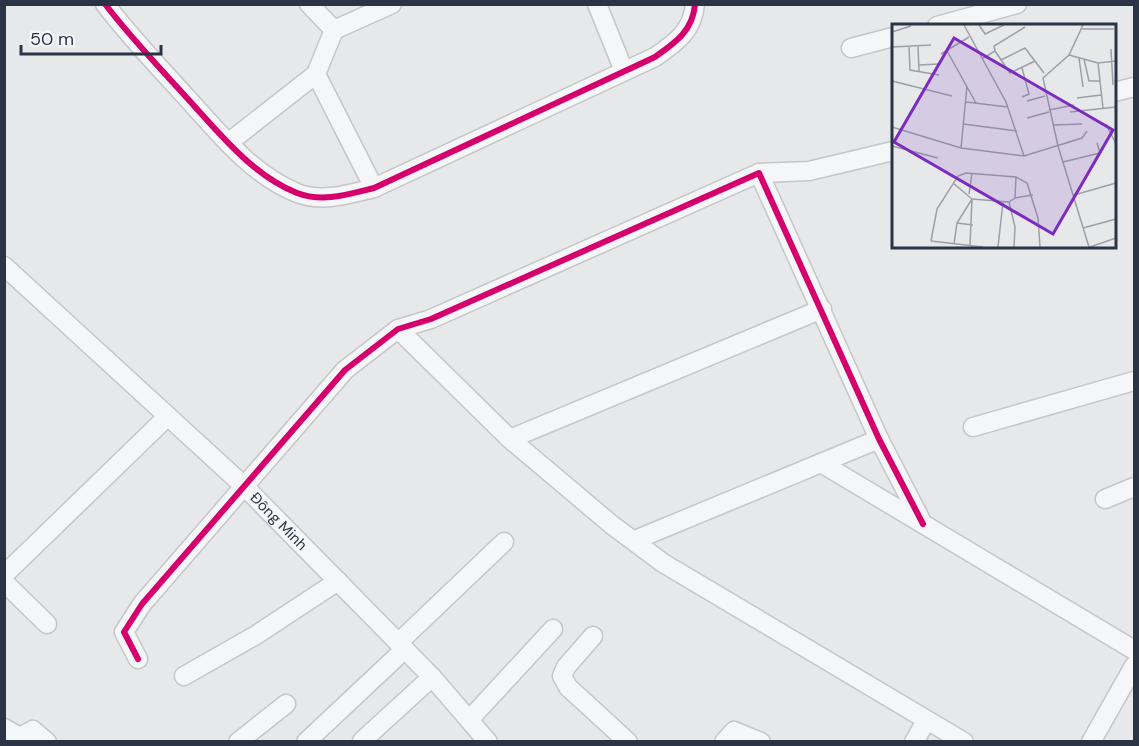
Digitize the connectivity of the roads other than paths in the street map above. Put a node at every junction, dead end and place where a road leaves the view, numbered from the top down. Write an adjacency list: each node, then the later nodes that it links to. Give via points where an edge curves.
1 (105, 4): 16 (street, via 128,35)
2 (309, 4): 9 (street)
3 (392, 4): 7 (street)
4 (597, 4): 12 (street)
5 (695, 4): 12 (street, via 690,26 678,40 655,57)
6 (1017, 4): 8 (street)
7 (367, 10): 9 (street)
8 (944, 24)
9 (334, 30): 13 (street)
10 (892, 37): 11 (street)
11 (851, 48)
12 (624, 71): 19 (street)
13 (316, 74): 16 (street); 19 (street)
14 (1134, 87): 15 (street)
15 (1115, 92)
16 (228, 143): 19 (street, via 249,162 298,193 318,198)
17 (892, 151): 18 (street, via 809,171)
18 (759, 173): 21 (street); 22 (street, via 431,320)
19 (374, 188)
20 (6, 269): 24 (street, Đông Minh)
21 (822, 309): 26 (street); 27 (street)
22 (398, 329): 26 (street); 29 (street, via 345,370)
23 (1134, 381): 25 (street)
24 (168, 416): 29 (street, Đông Minh); 35 (street)
25 (973, 427)
26 (510, 439): 33 (street)
27 (879, 439): 28 (street); 32 (street)
28 (821, 463): 32 (street); 33 (street)
29 (244, 486): 36 (street, Đông Minh); 43 (street, via 142,604 124,632)
30 (1134, 487): 31 (street)
31 (1105, 499)
32 (923, 524): 42 (street)
33 (635, 540): 49 (street, via 663,563)
34 (504, 542): 41 (street)
35 (4, 575)
36 (338, 581): 41 (street, Đông Minh); 45 (street)
37 (4, 582): 38 (street)
38 (47, 624)
39 (553, 629): 48 (street)
40 (593, 636): 56 (street, via 562,676 568,687)
41 (401, 646): 46 (street, Đông Minh); 53 (street)
42 (1134, 650)
43 (138, 659)
44 (1134, 666): 61 (street)
45 (184, 676)
46 (432, 677): 48 (street, Đông Minh); 54 (street)
47 (286, 704): 52 (street)
48 (469, 720): 55 (street, Đông Minh)
49 (926, 721): 59 (street); 60 (street)
50 (4, 728): 51 (street, via 20,737 33,730)
51 (47, 741)
52 (238, 741)
53 (306, 741)
54 (362, 741)
55 (488, 741)
56 (628, 741)
57 (724, 741): 58 (street, via 734,731)
58 (761, 741)
59 (914, 741)
60 (963, 741)
61 (1091, 741)

